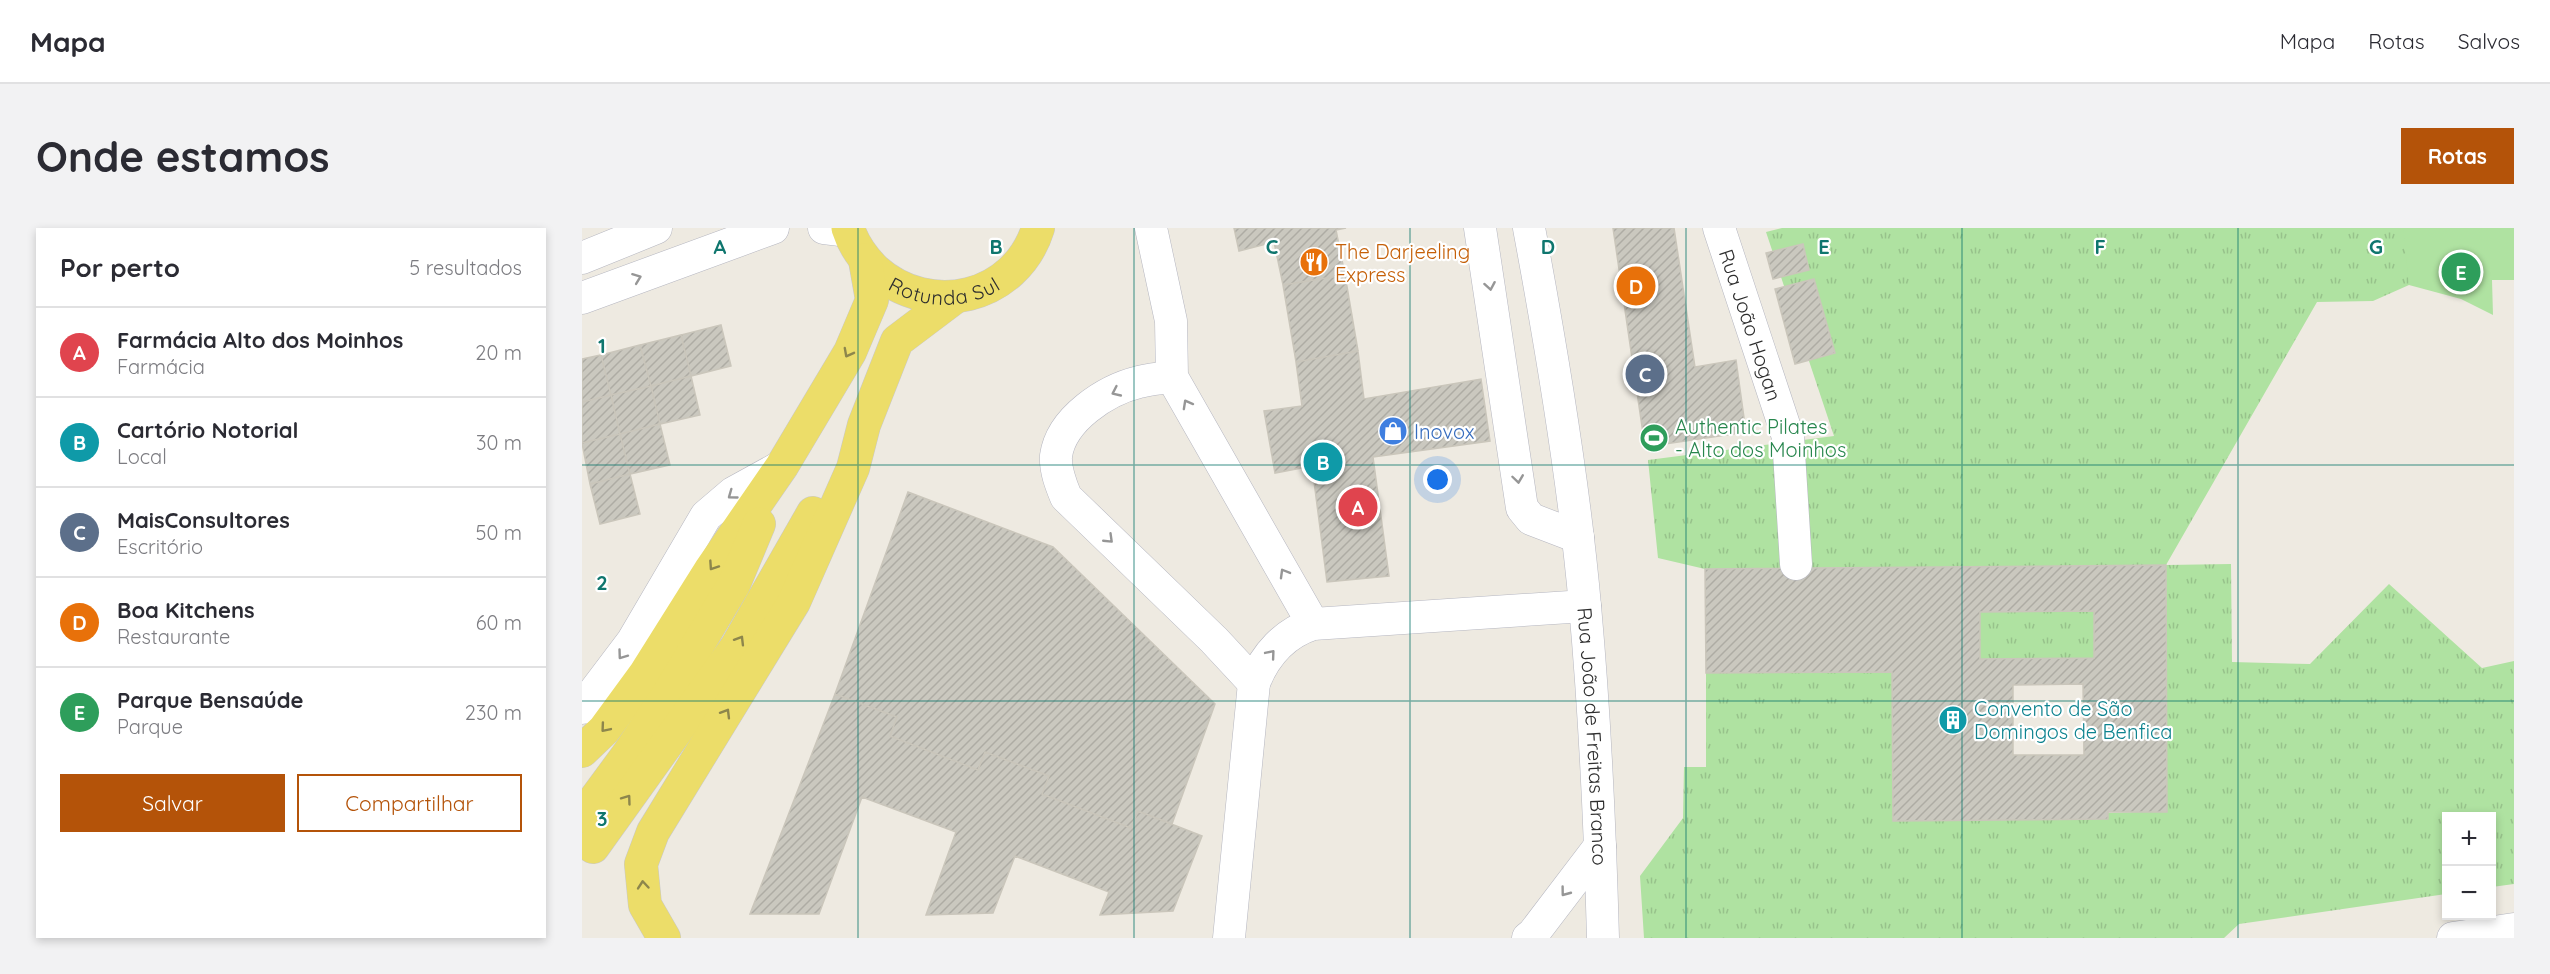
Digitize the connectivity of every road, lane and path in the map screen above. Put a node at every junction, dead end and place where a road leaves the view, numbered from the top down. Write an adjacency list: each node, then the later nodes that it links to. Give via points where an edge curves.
1 (657, 228): 9 (street)
2 (773, 228): 11 (street, one-way to 2)
3 (1038, 228): 12 (main road, Rotunda Sul, via 1033,244 1013,271 986,289)
4 (1151, 228): 13 (street, via 1171,321)
5 (1480, 228): 16 (street, one-way to 16, via 1522,508 1531,519)
6 (1529, 228): 16 (street, Rua João de Freitas Branco)
7 (1719, 228): 17 (street, Rua João Hogan, via 1788,437)
8 (840, 229): 10 (main road, Rotunda Sul)
9 (582, 258)
10 (864, 260): 12 (main road, Rotunda Sul, via 889,282 920,296); 15 (main road, one-way to 15, via 872,300 850,352)
11 (582, 298)
12 (954, 298): 14 (main road, via 897,341)
13 (1172, 377): 19 (street, one-way to 13); 20 (street, one-way to 20, via 1139,382 1112,392 1078,416 1061,437 1056,458 1059,479 1066,497)
14 (864, 425): 23 (main road, one-way to 14, via 737,646); 26 (main road, one-way to 14, via 645,905 641,864 649,842 794,602 854,468)
15 (782, 466): 21 (street, one-way to 21, via 733,493 706,516 632,642); 22 (main road, one-way to 22, via 645,674 604,730); 23 (main road, via 734,584 629,753)
16 (1578, 537): 18 (street, Rua João de Freitas Branco)
17 (1796, 564)
18 (1585, 606): 19 (street); 24 (street, Rua João de Freitas Branco)
19 (1313, 624): 20 (street, one-way to 19, via 1264,661 1280,643 1298,629)
20 (1254, 683): 27 (street)
21 (582, 708)
22 (582, 751)
23 (587, 832)
24 (1600, 846): 28 (street, one-way to 28); 29 (street, Rua João de Freitas Branco)
25 (2514, 929): 30 (street)
26 (664, 938)
27 (1229, 938)
28 (1528, 938)
29 (1603, 938)
30 (2453, 938)

